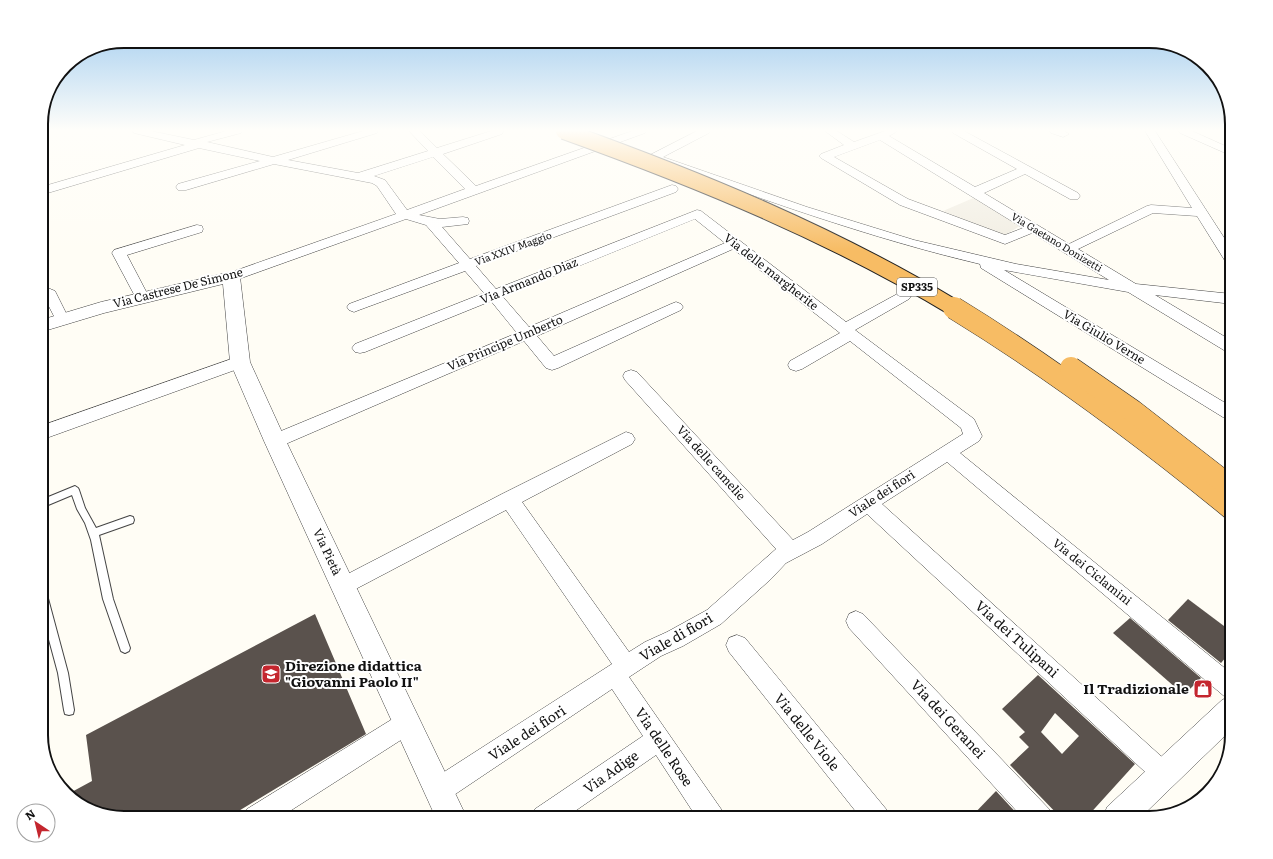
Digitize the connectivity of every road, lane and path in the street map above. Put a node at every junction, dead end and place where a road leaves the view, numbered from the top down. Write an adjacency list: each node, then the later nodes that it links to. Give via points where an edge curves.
1 (106, 171): 17 (street)
2 (239, 171): 16 (street)
3 (325, 171): 15 (street)
4 (377, 171): 15 (street)
5 (455, 171): 19 (street)
6 (527, 171): 19 (street, Via Castrese De Simone)
7 (674, 171): 62 (highway, SP335, bridge, via 742,198 867,259 939,299 1056,374 1147,440)
8 (692, 171): 32 (street, via 889,236)
9 (695, 171): 58 (highway, SP335, bridge, via 801,214 931,281 1007,326 1104,389)
10 (851, 171): 27 (street, via 904,202 1005,240)
11 (941, 171): 20 (street, Via Gaetano Donizetti)
12 (1021, 171): 20 (street)
13 (1030, 171): 21 (street)
14 (1175, 171): 22 (street)
15 (359, 177): 23 (street, via 381,183)
16 (182, 188)
17 (48, 189)
18 (672, 189): 33 (street, Via XXIV Maggio)
19 (473, 190): 23 (street, Via Castrese De Simone)
20 (976, 192): 27 (street, Via Gaetano Donizetti)
21 (1074, 196)
22 (1201, 212): 30 (street, via 1151,209); 31 (street)
23 (404, 214): 26 (street); 34 (street, Via Castrese De Simone)
24 (697, 214): 29 (street, Via delle margherite); 37 (street, Via Armando Diaz)
25 (463, 221): 26 (street)
26 (430, 222): 33 (street)
27 (1033, 228): 30 (street, Via Gaetano Donizetti)
28 (197, 229): 39 (street, via 119,253)
29 (734, 244): 45 (street, Via delle margherite); 46 (street, Via Principe Umberto)
30 (1068, 249): 35 (street, Via Gaetano Donizetti)
31 (1225, 251)
32 (976, 258): 35 (street); 52 (street, Via Giulio Verne)
33 (468, 265): 37 (street); 41 (street, Via XXIV Maggio)
34 (231, 277): 39 (street, Via Castrese De Simone); 49 (street, Via Pietà)
35 (1134, 289): 40 (street); 47 (street, Via Gaetano Donizetti)
36 (48, 293): 43 (street)
37 (494, 295): 46 (street); 48 (street, Via Armando Diaz)
38 (904, 296): 45 (street)
39 (142, 297): 43 (street, Via Castrese De Simone)
40 (1225, 298)
41 (354, 307)
42 (676, 307): 46 (street, via 552,364)
43 (62, 319): 44 (street, Via Castrese De Simone)
44 (48, 324)
45 (848, 332): 50 (street); 54 (street, Via delle margherite, via 968,424)
46 (525, 335): 56 (street, Via Principe Umberto)
47 (1225, 344)
48 (360, 348)
49 (240, 362): 53 (street); 56 (street, Via Pietà)
50 (796, 365)
51 (631, 376): 65 (street, Via delle camelie)
52 (1225, 411)
53 (48, 431)
54 (973, 436): 61 (street, Viale dei fiori)
55 (626, 439): 59 (street)
56 (275, 441): 66 (street, Via Pietà)
57 (953, 457): 72 (street, Via dei Ciclamini)
58 (1225, 482)
59 (509, 499): 66 (street); 71 (street, Via delle Rose)
60 (48, 501): 64 (lane, via 75,490 81,509)
61 (868, 502): 65 (street, Viale dei fiori, via 816,538); 77 (street, Via dei Tulipani)
62 (1225, 503)
63 (130, 520): 64 (lane)
64 (94, 533): 70 (lane, via 108,599)
65 (790, 551): 71 (street, Viale di fiori, via 779,557 714,617 653,649)
66 (343, 586): 75 (street, Via Pietà)
67 (48, 617): 73 (lane, via 63,674)
68 (856, 621): 84 (street, Via dei Geranei)
69 (737, 645): 83 (street, Via delle Viole)
70 (125, 648)
71 (621, 671): 76 (street, Via delle Rose); 78 (street, Viale dei fiori)
72 (1225, 682)
73 (69, 710)
74 (1225, 717): 77 (street)
75 (407, 723): 78 (street, Via Pietà); 79 (street)
76 (659, 739): 81 (street, Via Adige); 82 (street, Via delle Rose)
77 (1170, 770): 85 (street)
78 (439, 790): 80 (street, Via Pietà)
79 (267, 811)
80 (449, 811)
81 (554, 811)
82 (707, 811)
83 (871, 811)
84 (1033, 811)
85 (1126, 811)

